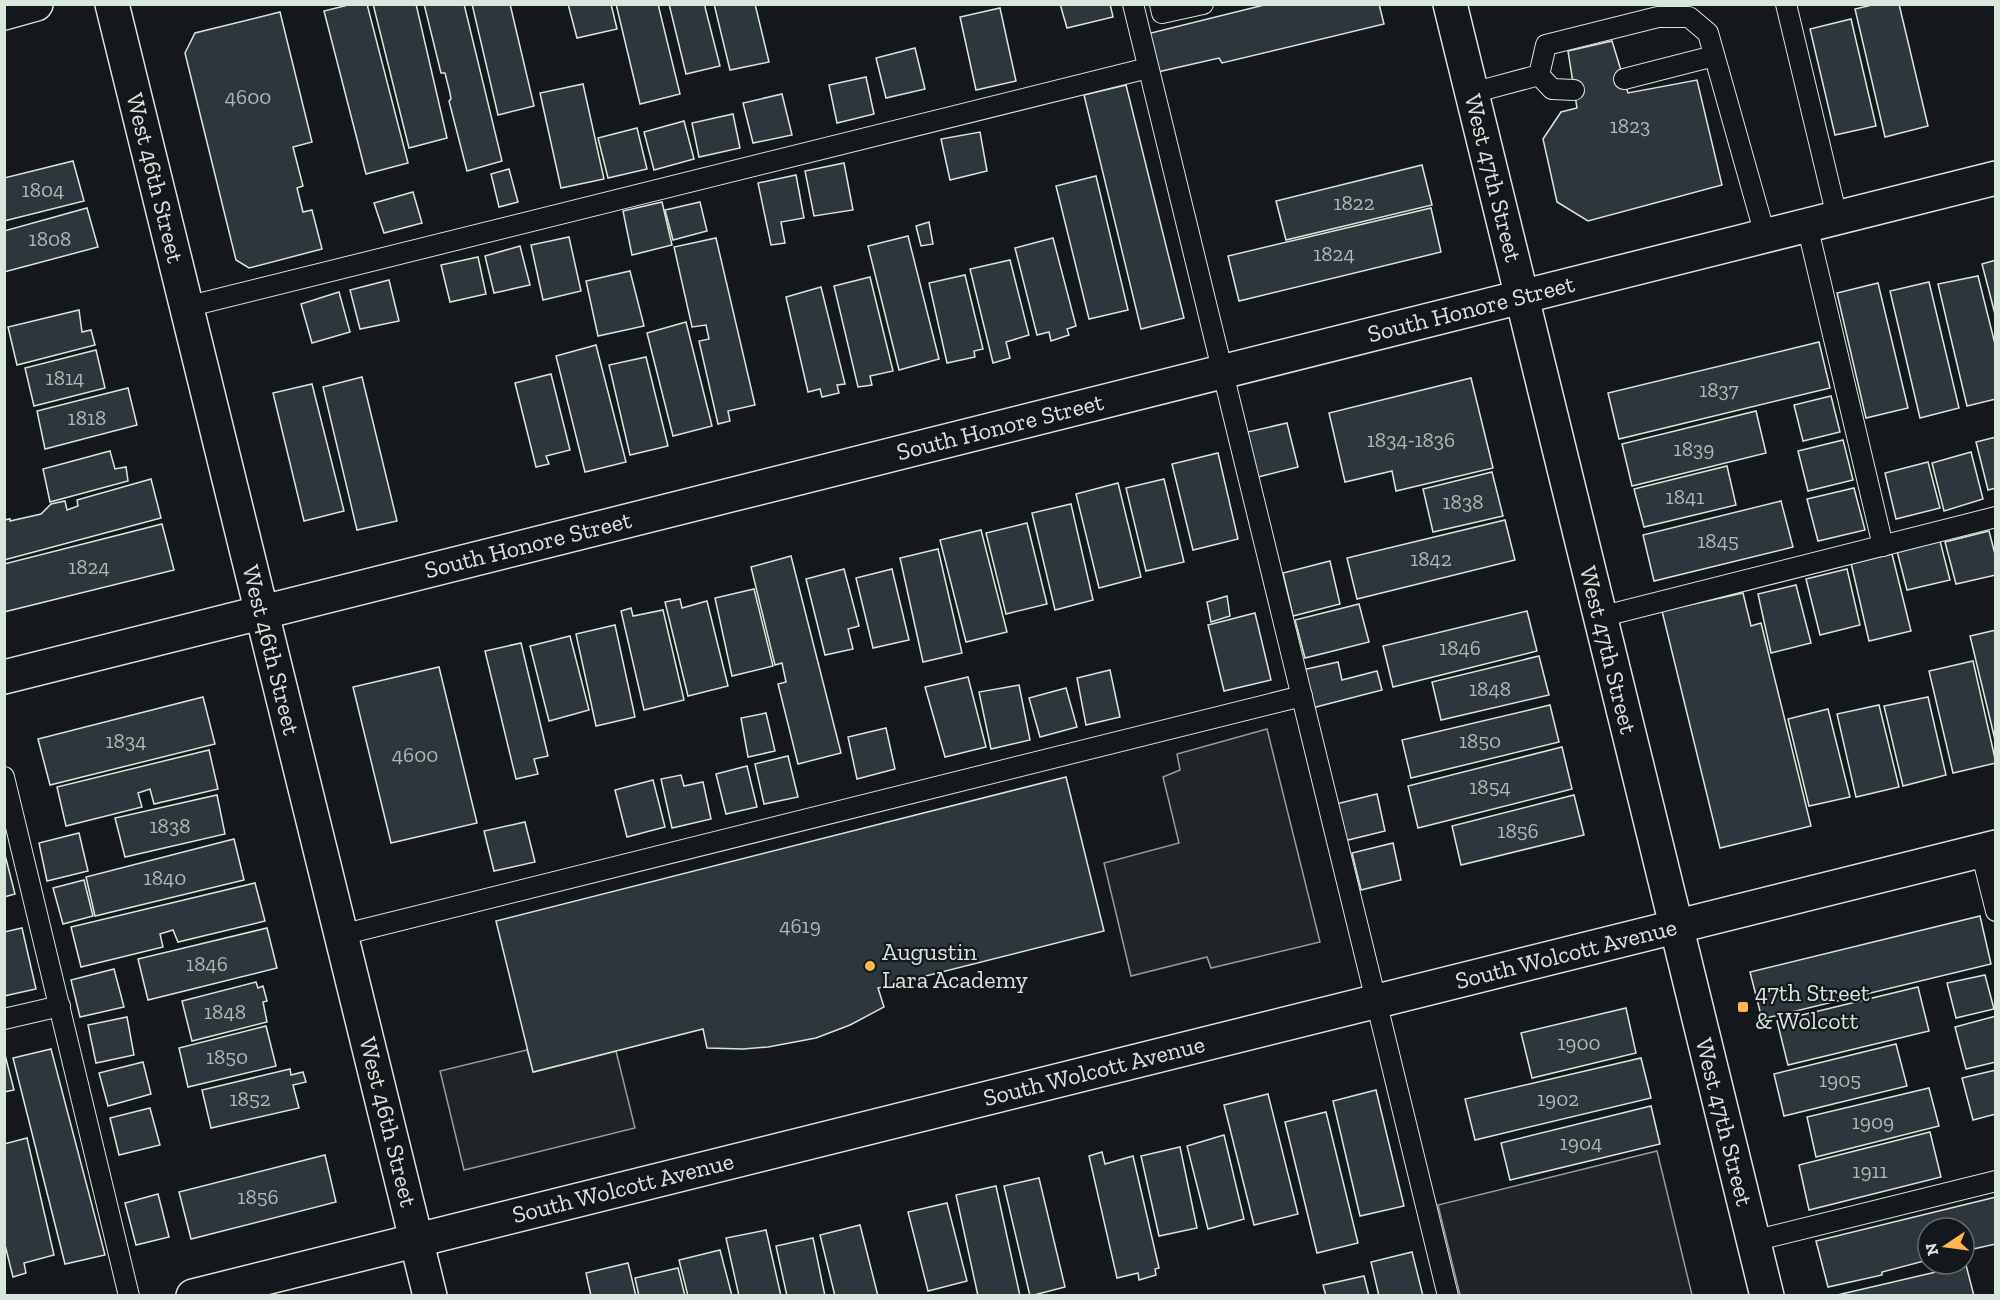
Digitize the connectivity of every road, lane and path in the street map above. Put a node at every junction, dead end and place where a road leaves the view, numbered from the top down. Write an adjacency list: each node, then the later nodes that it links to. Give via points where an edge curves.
1 (36, 4): 8 (street)
2 (112, 4): 19 (street, West 46th Street)
3 (1133, 4): 10 (lane)
4 (1160, 4): 5 (lane, via 1162,13)
5 (1203, 4)
6 (1450, 4): 14 (street, West 47th Street)
7 (1786, 4): 16 (lane)
8 (4, 12)
9 (1714, 56): 11 (lane, via 1708,33 1689,17 1658,17 1546,45); 12 (lane); 17 (lane)
10 (1149, 68): 19 (lane); 20 (lane)
11 (1539, 75): 13 (lane, via 1552,88); 14 (lane)
12 (1624, 79)
13 (1574, 90)
14 (1472, 93): 18 (street, West 47th Street)
15 (1995, 178): 16 (street, South Honore Street)
16 (1822, 221): 17 (street, South Honore Street); 22 (lane)
17 (1765, 235): 18 (street, South Honore Street)
18 (1522, 296): 20 (street, South Honore Street); 24 (street, West 47th Street)
19 (186, 307): 23 (street, West 46th Street)
20 (1222, 371): 23 (street, South Honore Street); 26 (lane)
21 (1995, 517): 22 (lane)
22 (1883, 546): 24 (lane)
23 (262, 612): 25 (street, South Honore Street); 31 (street, West 46th Street)
24 (1600, 617): 30 (street, West 47th Street)
25 (4, 677)
26 (1302, 696): 31 (lane); 32 (lane)
27 (4, 777): 33 (lane)
28 (1988, 849): 29 (lane); 30 (street, South Wolcott Avenue)
29 (1995, 911)
30 (1676, 927): 32 (street, South Wolcott Avenue); 37 (street, West 47th Street)
31 (341, 935): 36 (street, West 46th Street)
32 (1377, 1002): 36 (street, South Wolcott Avenue); 41 (lane)
33 (60, 1006): 34 (lane); 38 (lane)
34 (4, 1019)
35 (1995, 1181): 37 (lane)
36 (417, 1240): 39 (street, South Wolcott Avenue); 40 (street, West 46th Street)
37 (1753, 1241): 42 (street, West 47th Street)
38 (129, 1296)
39 (193, 1296)
40 (430, 1296)
41 (1448, 1296)
42 (1767, 1296)

